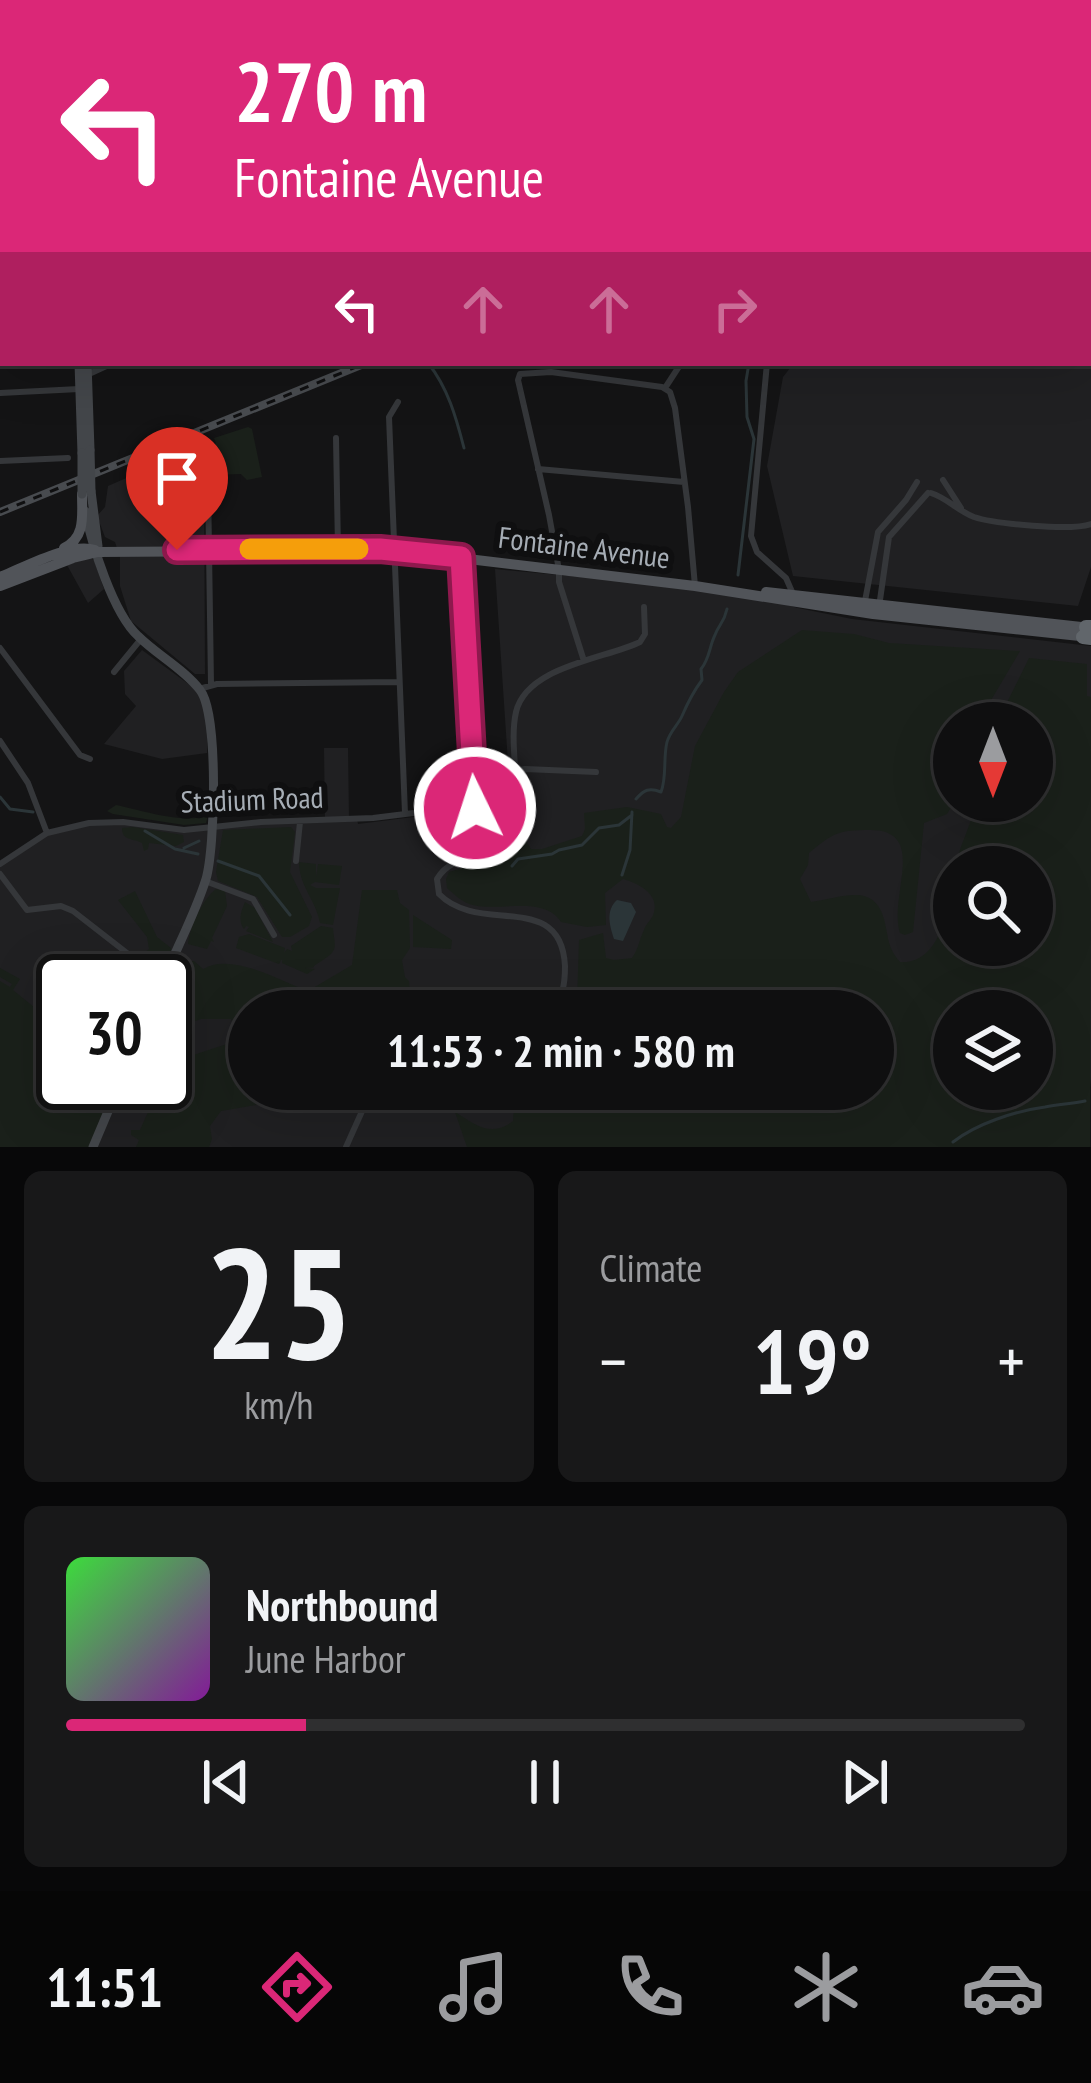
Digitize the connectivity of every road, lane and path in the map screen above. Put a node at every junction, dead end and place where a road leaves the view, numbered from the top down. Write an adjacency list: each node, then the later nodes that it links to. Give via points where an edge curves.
1 (679, 366): 4 (street)
2 (767, 366): 28 (street, via 752,536)
3 (84, 369): 5 (main road)
4 (665, 388): 12 (street, via 520,374); 14 (street)
5 (85, 389): 6 (street); 16 (main road, bridge)
6 (0, 393)
7 (398, 402): 21 (street, via 389,417)
8 (336, 438): 19 (street)
9 (68, 458): 10 (street)
10 (0, 461)
11 (200, 461): 20 (street)
12 (538, 469): 14 (street); 25 (street)
13 (944, 480): 17 (street)
14 (685, 482): 27 (street)
15 (917, 482): 29 (street, via 878,532)
16 (87, 492): 22 (main road); 24 (main road, via 79,536)
17 (963, 511): 18 (street, via 1069,529); 31 (street, via 929,493 889,537)
18 (1091, 524)
19 (338, 549): 20 (main road, Fontaine Avenue); 21 (main road, Fontaine Avenue)
20 (209, 550): 22 (main road, Fontaine Avenue); 38 (street)
21 (393, 550): 23 (main road, Fontaine Avenue); 37 (street)
22 (98, 552): 24 (main road); 26 (main road); 33 (main road, via 117,608)
23 (461, 557): 25 (main road, Fontaine Avenue); 44 (street)
24 (46, 558): 26 (main road)
25 (559, 570): 27 (main road, Fontaine Avenue); 35 (street)
26 (0, 581)
27 (699, 586): 28 (main road, Fontaine Avenue); 31 (main road, Fontaine Avenue)
28 (794, 594): 29 (main road, Fontaine Avenue)
29 (865, 602): 31 (main road, Fontaine Avenue)
30 (644, 607): 35 (street, via 640,641)
31 (877, 609): 32 (main road, Fontaine Avenue)
32 (1089, 632)
33 (141, 639): 36 (street); 39 (main road)
34 (0, 648): 41 (street)
35 (584, 661): 42 (street, via 522,699)
36 (114, 672)
37 (400, 682): 38 (street); 46 (street)
38 (212, 684): 39 (street)
39 (199, 688): 48 (main road, via 211,715)
40 (0, 741): 49 (street)
41 (90, 759)
42 (515, 771): 43 (street); 45 (street)
43 (596, 772)
44 (475, 808): 45 (street, Stadium Road); 46 (street, Stadium Road)
45 (517, 812): 57 (street, via 504,843 449,864 437,890 467,912 547,926 565,963)
46 (405, 813): 47 (street, Stadium Road)
47 (300, 822): 48 (street, Stadium Road); 50 (street)
48 (212, 827): 49 (street, Stadium Road, via 104,821); 53 (main road)
49 (47, 833): 51 (street, Stadium Road)
50 (296, 861)
51 (0, 864)
52 (0, 874): 55 (street, via 27,910 73,910)
53 (205, 881): 54 (street, via 253,899); 56 (main road)
54 (274, 934)
55 (129, 954)
56 (174, 954)
57 (562, 990)
58 (108, 1110): 60 (main road)
59 (363, 1110): 61 (street)
60 (92, 1147)
61 (346, 1147)

